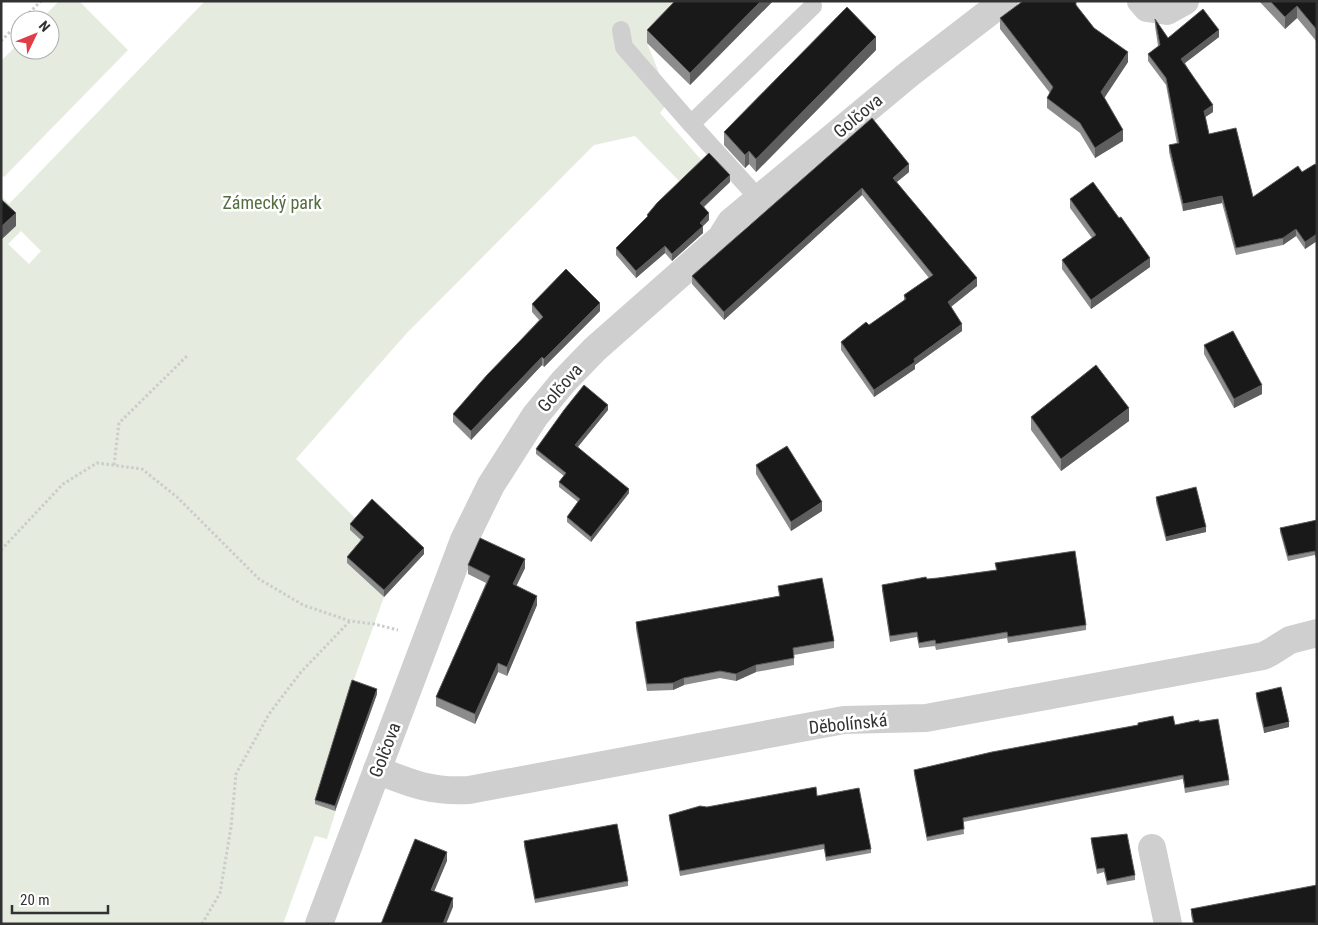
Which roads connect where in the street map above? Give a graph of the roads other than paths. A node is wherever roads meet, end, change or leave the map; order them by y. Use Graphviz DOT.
graph roads {
  1 [pos="1004,1"];
  2 [pos="1141,1"];
  3 [pos="1185,1"];
  4 [pos="813,6"];
  5 [pos="621,30"];
  6 [pos="692,124"];
  7 [pos="758,199"];
  8 [pos="1317,633"];
  9 [pos="377,770"];
  10 [pos="1152,848"];
  11 [pos="319,924"];
  12 [pos="1168,924"];
  1 -- 7 [label="street, Golčova"];
  2 -- 3 [label="street"];
  4 -- 6 [label="lane"];
  5 -- 6 [label="lane"];
  6 -- 7 [label="lane"];
  7 -- 9 [label="street, Golčova"];
  8 -- 9 [label="street, Děbolínská"];
  9 -- 11 [label="street, Golčova"];
  10 -- 12 [label="street"];
}
